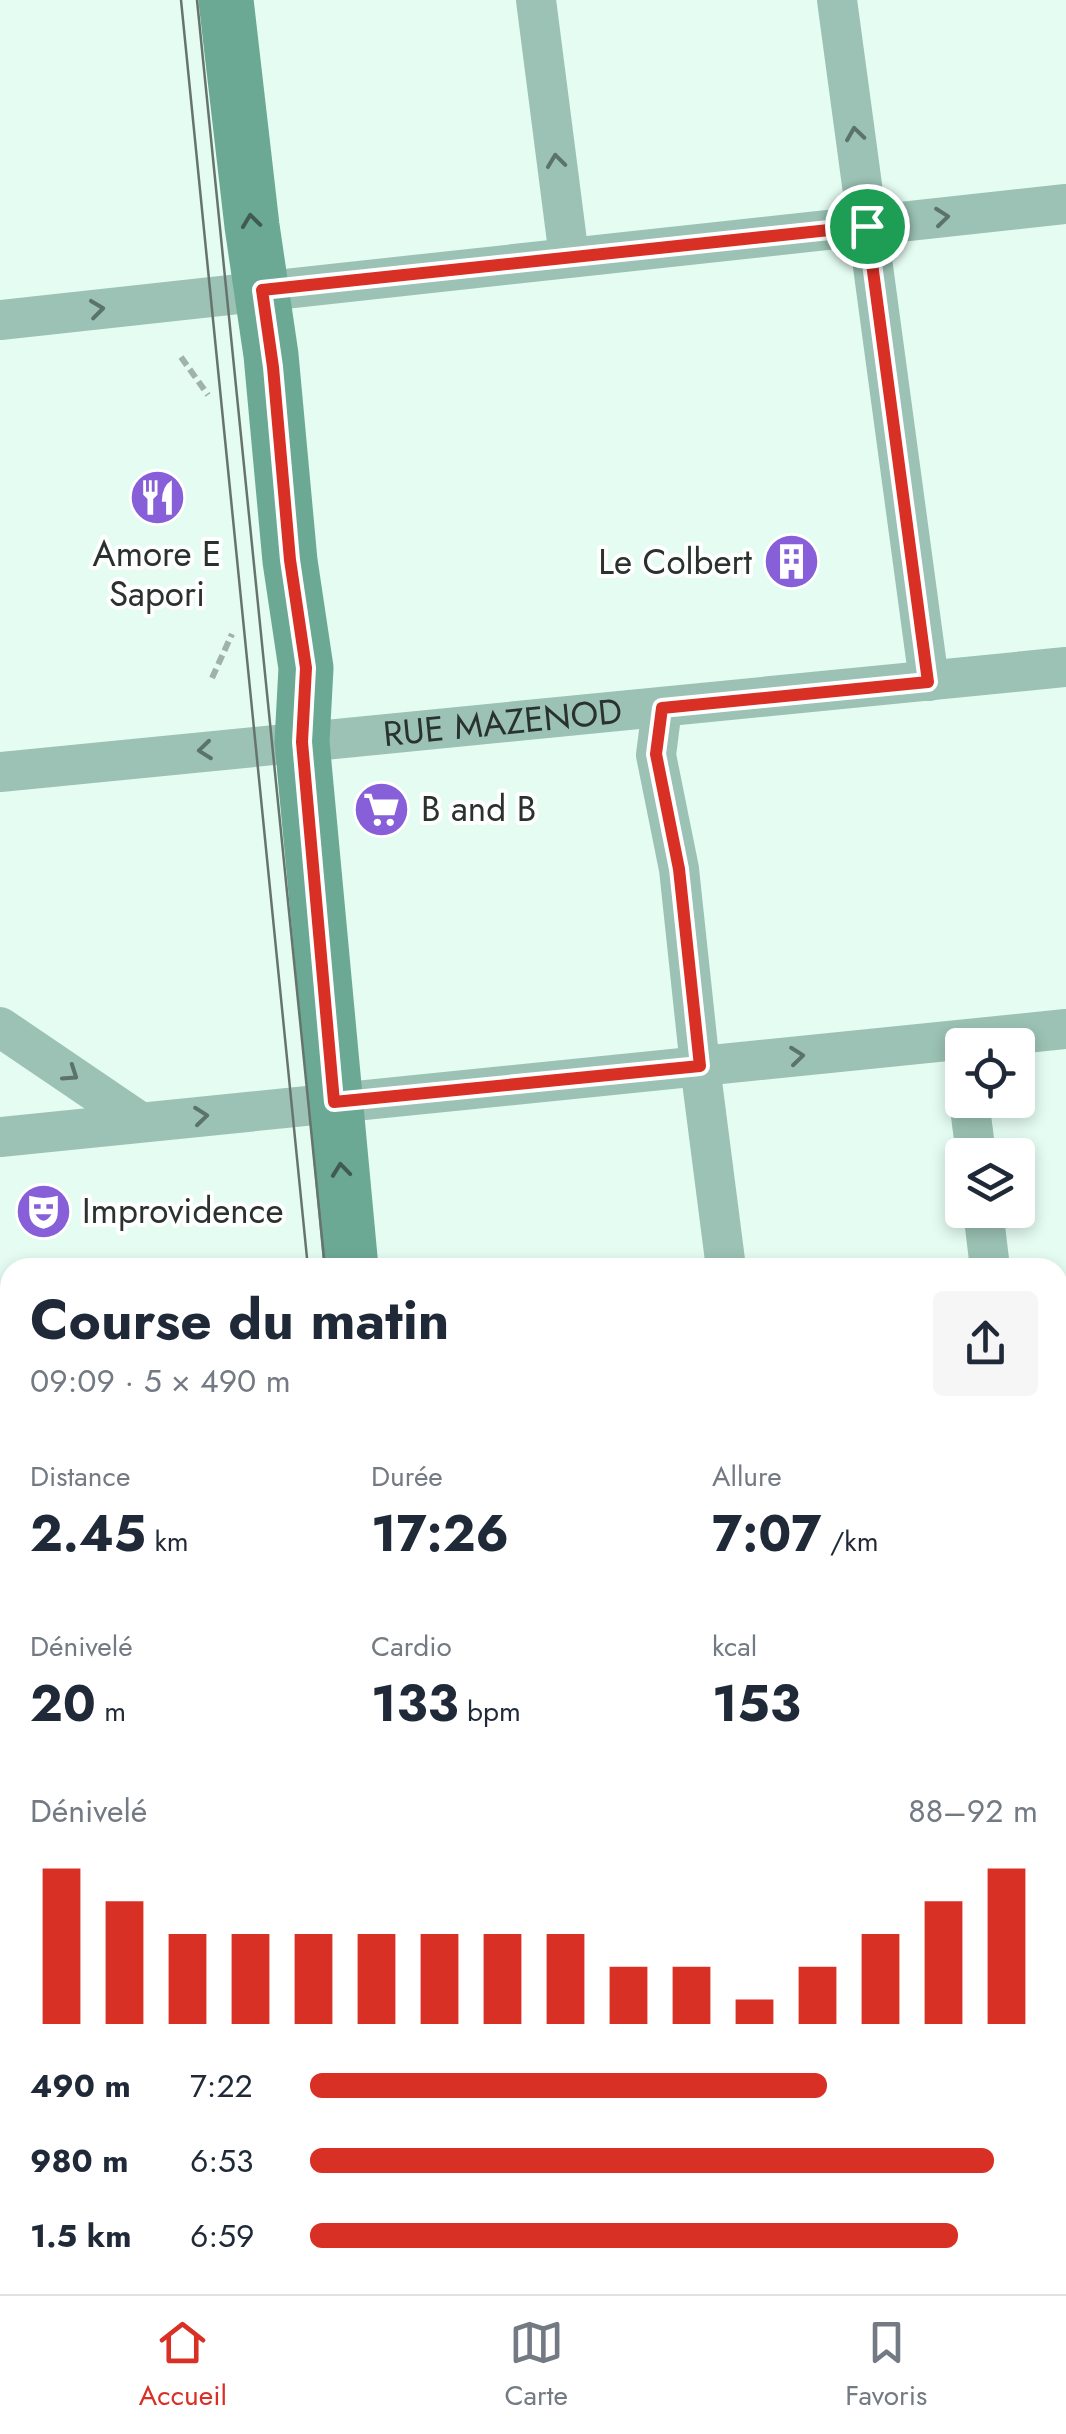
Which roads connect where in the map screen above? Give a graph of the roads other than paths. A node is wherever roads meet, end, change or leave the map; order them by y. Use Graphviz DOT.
graph roads {
  1 [pos="226,0"];
  2 [pos="536,0"];
  3 [pos="837,0"];
  4 [pos="1066,204"];
  5 [pos="867,226"];
  6 [pos="568,258"];
  7 [pos="262,290"];
  8 [pos="0,320"];
  9 [pos="1066,667"];
  10 [pos="928,682"];
  11 [pos="662,708"];
  12 [pos="302,742"];
  13 [pos="0,772"];
  14 [pos="0,1027"];
  15 [pos="1066,1029"];
  16 [pos="1035,1033"];
  17 [pos="945,1045"];
  18 [pos="700,1066"];
  19 [pos="334,1102"];
  20 [pos="140,1122"];
  21 [pos="0,1137"];
  22 [pos="985,1228"];
  23 [pos="350,1258"];
  24 [pos="725,1258"];
  25 [pos="989,1258"];
  7 -- 1 [label="street, one-way"];
  6 -- 2 [label="street, one-way"];
  5 -- 3 [label="street, one-way"];
  5 -- 4 [label="street, one-way"];
  5 -- 6 [label="street"];
  5 -- 10 [label="street"];
  6 -- 7 [label="street"];
  8 -- 7 [label="street, one-way"];
  7 -- 12 [label="street"];
  9 -- 10 [label="street, RUE MAZENOD"];
  10 -- 11 [label="street, RUE MAZENOD"];
  11 -- 12 [label="street, RUE MAZENOD"];
  11 -- 18 [label="street"];
  12 -- 13 [label="street, RUE MAZENOD, one-way"];
  12 -- 19 [label="street"];
  14 -- 20 [label="street, one-way"];
  15 -- 16 [label="street"];
  18 -- 17 [label="street, one-way"];
  18 -- 19 [label="street"];
  18 -- 24 [label="street"];
  20 -- 19 [label="street, one-way"];
  23 -- 19 [label="street, one-way"];
  20 -- 21 [label="street"];
  22 -- 25 [label="street"];
}
